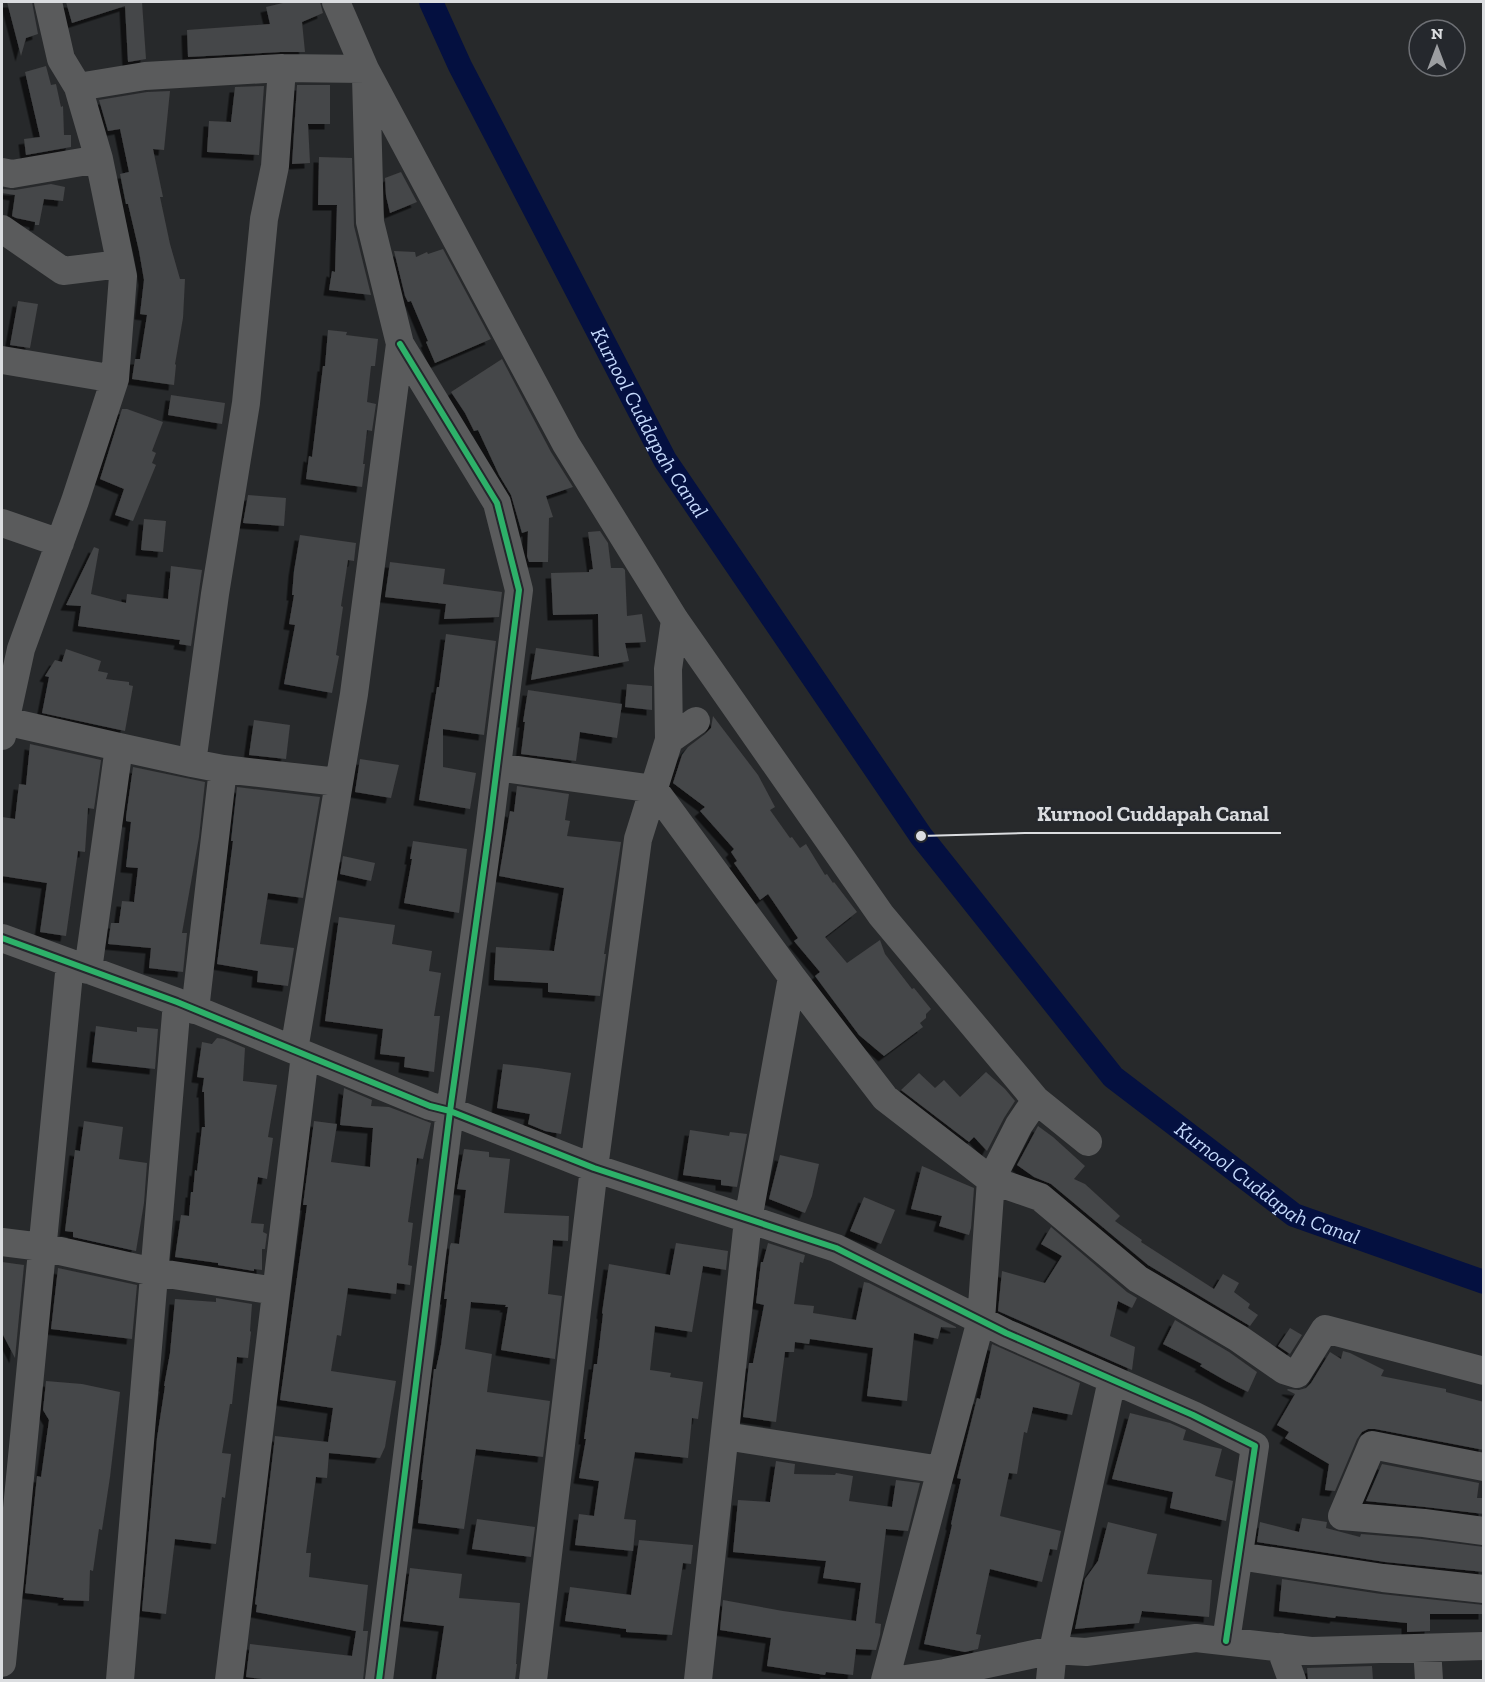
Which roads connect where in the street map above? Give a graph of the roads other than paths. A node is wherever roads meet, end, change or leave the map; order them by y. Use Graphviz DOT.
graph roads {
  1 [pos="48,2"];
  2 [pos="336,2"];
  3 [pos="282,68"];
  4 [pos="365,69"];
  5 [pos="78,87"];
  6 [pos="99,159"];
  7 [pos="2,172"];
  8 [pos="2,229"];
  9 [pos="120,264"];
  10 [pos="400,344"];
  11 [pos="2,360"];
  12 [pos="115,379"];
  13 [pos="2,523"];
  14 [pos="60,543"];
  15 [pos="675,620"];
  16 [pos="8,679"];
  17 [pos="696,721"];
  18 [pos="3,728"];
  19 [pos="669,740"];
  20 [pos="118,747"];
  21 [pos="192,763"];
  22 [pos="497,767"];
  23 [pos="223,769"];
  24 [pos="338,782"];
  25 [pos="654,789"];
  26 [pos="2,938"];
  27 [pos="79,966"];
  28 [pos="792,977"];
  29 [pos="186,1006"];
  30 [pos="299,1052"];
  31 [pos="1036,1100"];
  32 [pos="450,1111"];
  33 [pos="1088,1142"];
  34 [pos="594,1168"];
  35 [pos="991,1180"];
  36 [pos="748,1220"];
  37 [pos="2,1242"];
  38 [pos="42,1247"];
  39 [pos="154,1272"];
  40 [pos="276,1291"];
  41 [pos="981,1320"];
  42 [pos="1484,1371"];
  43 [pos="1112,1380"];
  44 [pos="725,1436"];
  45 [pos="1484,1467"];
  46 [pos="941,1470"];
  47 [pos="1484,1531"];
  48 [pos="1239,1556"];
  49 [pos="1484,1589"];
  50 [pos="1226,1641"];
  51 [pos="1484,1646"];
  52 [pos="1280,1647"];
  53 [pos="1427,1648"];
  54 [pos="1053,1650"];
  55 [pos="2,1663"];
  56 [pos="944,1677"];
  57 [pos="120,1680"];
  58 [pos="229,1680"];
  59 [pos="379,1680"];
  60 [pos="533,1680"];
  61 [pos="698,1680"];
  62 [pos="885,1680"];
  63 [pos="899,1680"];
  64 [pos="1050,1680"];
  65 [pos="1292,1680"];
  66 [pos="1429,1680"];
  1 -- 5 [label="street"];
  2 -- 4 [label="street"];
  3 -- 4 [label="street"];
  3 -- 5 [label="street"];
  3 -- 21 [label="street"];
  4 -- 10 [label="street"];
  4 -- 15 [label="street"];
  5 -- 6 [label="street"];
  6 -- 7 [label="street"];
  6 -- 9 [label="street"];
  8 -- 9 [label="street"];
  9 -- 12 [label="street"];
  10 -- 22 [label="street"];
  10 -- 24 [label="street"];
  11 -- 12 [label="street"];
  12 -- 14 [label="street"];
  13 -- 14 [label="street"];
  14 -- 16 [label="street"];
  15 -- 19 [label="street"];
  15 -- 31 [label="street"];
  16 -- 18 [label="street"];
  17 -- 19 [label="street"];
  18 -- 20 [label="street"];
  19 -- 25 [label="street"];
  20 -- 21 [label="street"];
  20 -- 27 [label="street"];
  21 -- 23 [label="street"];
  22 -- 25 [label="street"];
  22 -- 32 [label="street"];
  23 -- 24 [label="street"];
  23 -- 29 [label="street"];
  24 -- 30 [label="street"];
  25 -- 28 [label="street"];
  25 -- 34 [label="street"];
  26 -- 27 [label="street"];
  27 -- 29 [label="street"];
  27 -- 38 [label="street"];
  28 -- 35 [label="street"];
  28 -- 36 [label="street"];
  29 -- 30 [label="street"];
  29 -- 39 [label="street"];
  30 -- 32 [label="street"];
  30 -- 40 [label="street"];
  31 -- 33 [label="street"];
  31 -- 35 [label="street"];
  32 -- 34 [label="street"];
  32 -- 59 [label="street"];
  34 -- 36 [label="street"];
  34 -- 60 [label="street"];
  35 -- 41 [label="street"];
  35 -- 42 [label="street"];
  36 -- 41 [label="street"];
  36 -- 44 [label="street"];
  37 -- 38 [label="street"];
  38 -- 39 [label="street"];
  38 -- 55 [label="street"];
  39 -- 40 [label="street"];
  39 -- 57 [label="street"];
  40 -- 58 [label="street"];
  41 -- 43 [label="street"];
  41 -- 46 [label="street"];
  43 -- 48 [label="street"];
  43 -- 54 [label="street"];
  44 -- 46 [label="street"];
  44 -- 61 [label="street"];
  45 -- 47 [label="street"];
  46 -- 62 [label="street"];
  48 -- 49 [label="street"];
  48 -- 50 [label="street"];
  50 -- 52 [label="street"];
  50 -- 54 [label="street"];
  51 -- 53 [label="street"];
  52 -- 53 [label="street"];
  52 -- 65 [label="street"];
  53 -- 66 [label="street"];
  54 -- 56 [label="street"];
  54 -- 64 [label="street"];
  56 -- 63 [label="street"];
}
